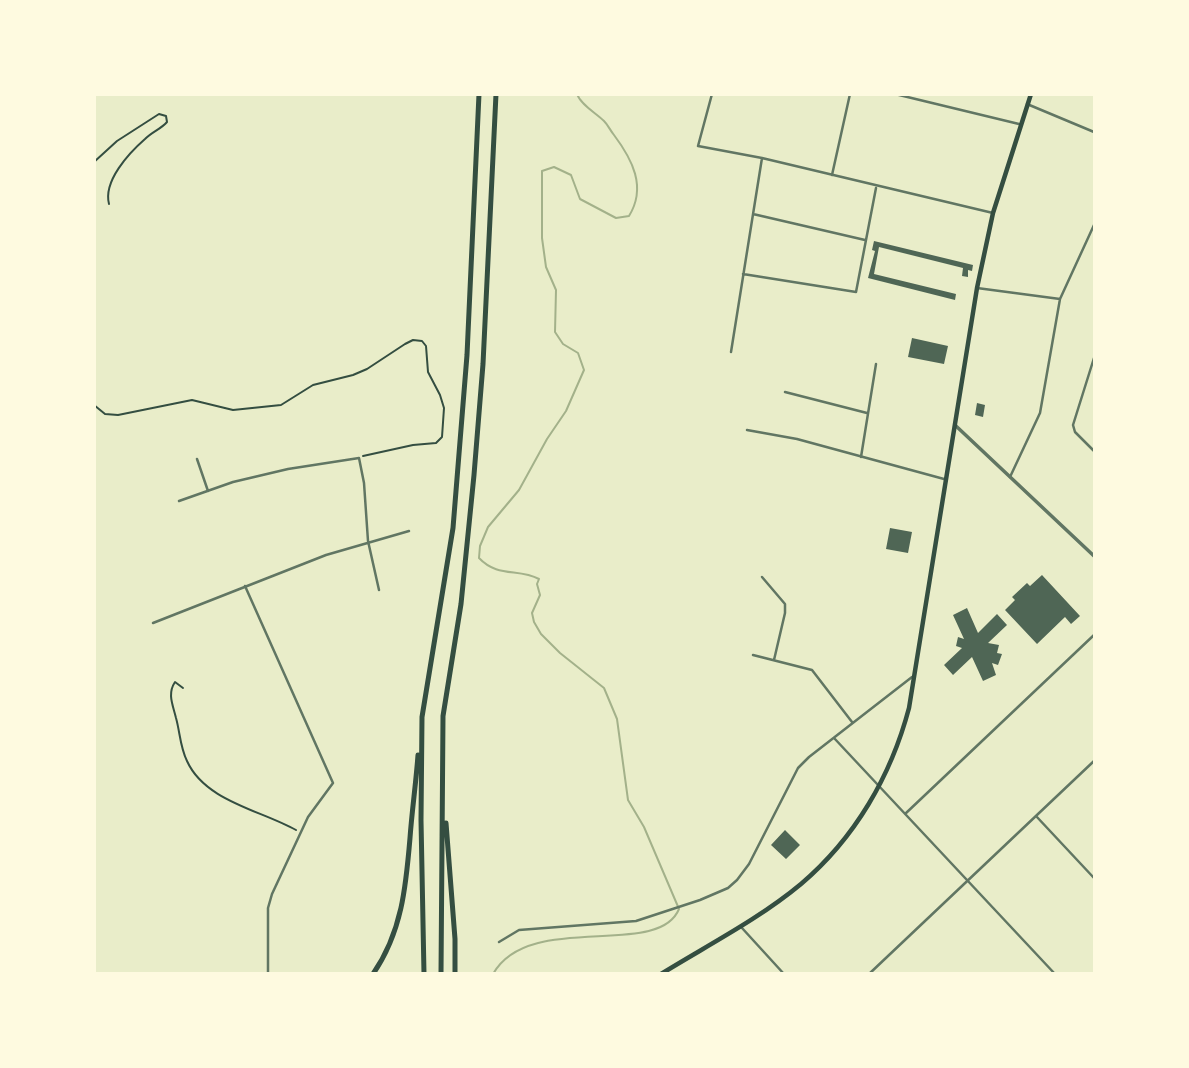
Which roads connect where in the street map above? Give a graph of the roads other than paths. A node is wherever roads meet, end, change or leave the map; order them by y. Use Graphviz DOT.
graph roads {
  1 [pos="479,94"];
  2 [pos="496,94"];
  3 [pos="712,94"];
  4 [pos="850,94"];
  5 [pos="895,94"];
  6 [pos="1031,94"];
  7 [pos="1027,104"];
  8 [pos="1020,124"];
  9 [pos="1094,132"];
  10 [pos="762,158"];
  11 [pos="832,175"];
  12 [pos="876,186"];
  13 [pos="993,213"];
  14 [pos="753,214"];
  15 [pos="1094,225"];
  16 [pos="866,240"];
  17 [pos="743,274"];
  18 [pos="977,288"];
  19 [pos="1060,299"];
  20 [pos="731,352"];
  21 [pos="1094,358"];
  22 [pos="876,364"];
  23 [pos="785,392"];
  24 [pos="868,414"];
  25 [pos="956,426"];
  26 [pos="747,430"];
  27 [pos="1094,451"];
  28 [pos="860,457"];
  29 [pos="197,459"];
  30 [pos="1010,477"];
  31 [pos="947,480"];
  32 [pos="208,491"];
  33 [pos="179,501"];
  34 [pos="409,531"];
  35 [pos="368,541"];
  36 [pos="1094,556"];
  37 [pos="761,577"];
  38 [pos="245,586"];
  39 [pos="379,590"];
  40 [pos="153,623"];
  41 [pos="1094,635"];
  42 [pos="754,655"];
  43 [pos="774,660"];
  44 [pos="915,675"];
  45 [pos="422,718"];
  46 [pos="853,723"];
  47 [pos="835,738"];
  48 [pos="1094,761"];
  49 [pos="880,787"];
  50 [pos="443,795"];
  51 [pos="905,814"];
  52 [pos="1036,816"];
  53 [pos="1094,878"];
  54 [pos="968,881"];
  55 [pos="739,925"];
  56 [pos="499,942"];
  57 [pos="782,973"];
  58 [pos="268,974"];
  59 [pos="373,974"];
  60 [pos="424,974"];
  61 [pos="441,974"];
  62 [pos="455,974"];
  63 [pos="661,974"];
  64 [pos="869,974"];
  65 [pos="1055,974"];
  1 -- 45 [label="highway"];
  2 -- 50 [label="highway"];
  3 -- 10 [label="street"];
  4 -- 11 [label="street"];
  5 -- 8 [label="street"];
  6 -- 7 [label="main road"];
  7 -- 8 [label="main road"];
  7 -- 9 [label="street"];
  8 -- 13 [label="main road"];
  10 -- 11 [label="street"];
  10 -- 14 [label="street"];
  11 -- 12 [label="street"];
  12 -- 13 [label="street"];
  12 -- 16 [label="street"];
  13 -- 18 [label="main road"];
  14 -- 16 [label="street"];
  14 -- 17 [label="street"];
  15 -- 19 [label="street"];
  16 -- 17 [label="street"];
  17 -- 20 [label="street"];
  18 -- 19 [label="street"];
  18 -- 25 [label="main road"];
  19 -- 30 [label="street"];
  21 -- 27 [label="street"];
  22 -- 24 [label="street"];
  23 -- 24 [label="street"];
  24 -- 28 [label="street"];
  25 -- 30 [label="street"];
  25 -- 31 [label="main road"];
  26 -- 28 [label="street"];
  28 -- 31 [label="street"];
  29 -- 32 [label="street"];
  30 -- 36 [label="street"];
  31 -- 44 [label="main road"];
  32 -- 33 [label="street"];
  32 -- 35 [label="street"];
  34 -- 35 [label="street"];
  35 -- 38 [label="street"];
  35 -- 39 [label="street"];
  37 -- 43 [label="street"];
  38 -- 40 [label="street"];
  38 -- 58 [label="street"];
  41 -- 51 [label="street"];
  42 -- 43 [label="street"];
  43 -- 46 [label="street"];
  44 -- 46 [label="street"];
  44 -- 49 [label="main road"];
  45 -- 59 [label="highway"];
  45 -- 60 [label="highway"];
  46 -- 47 [label="street"];
  47 -- 49 [label="street"];
  47 -- 56 [label="street"];
  48 -- 52 [label="street"];
  49 -- 51 [label="street"];
  49 -- 55 [label="main road"];
  50 -- 61 [label="highway"];
  50 -- 62 [label="highway"];
  51 -- 54 [label="street"];
  52 -- 53 [label="street"];
  52 -- 54 [label="street"];
  54 -- 64 [label="street"];
  54 -- 65 [label="street"];
  55 -- 57 [label="street"];
  55 -- 63 [label="main road"];
}
